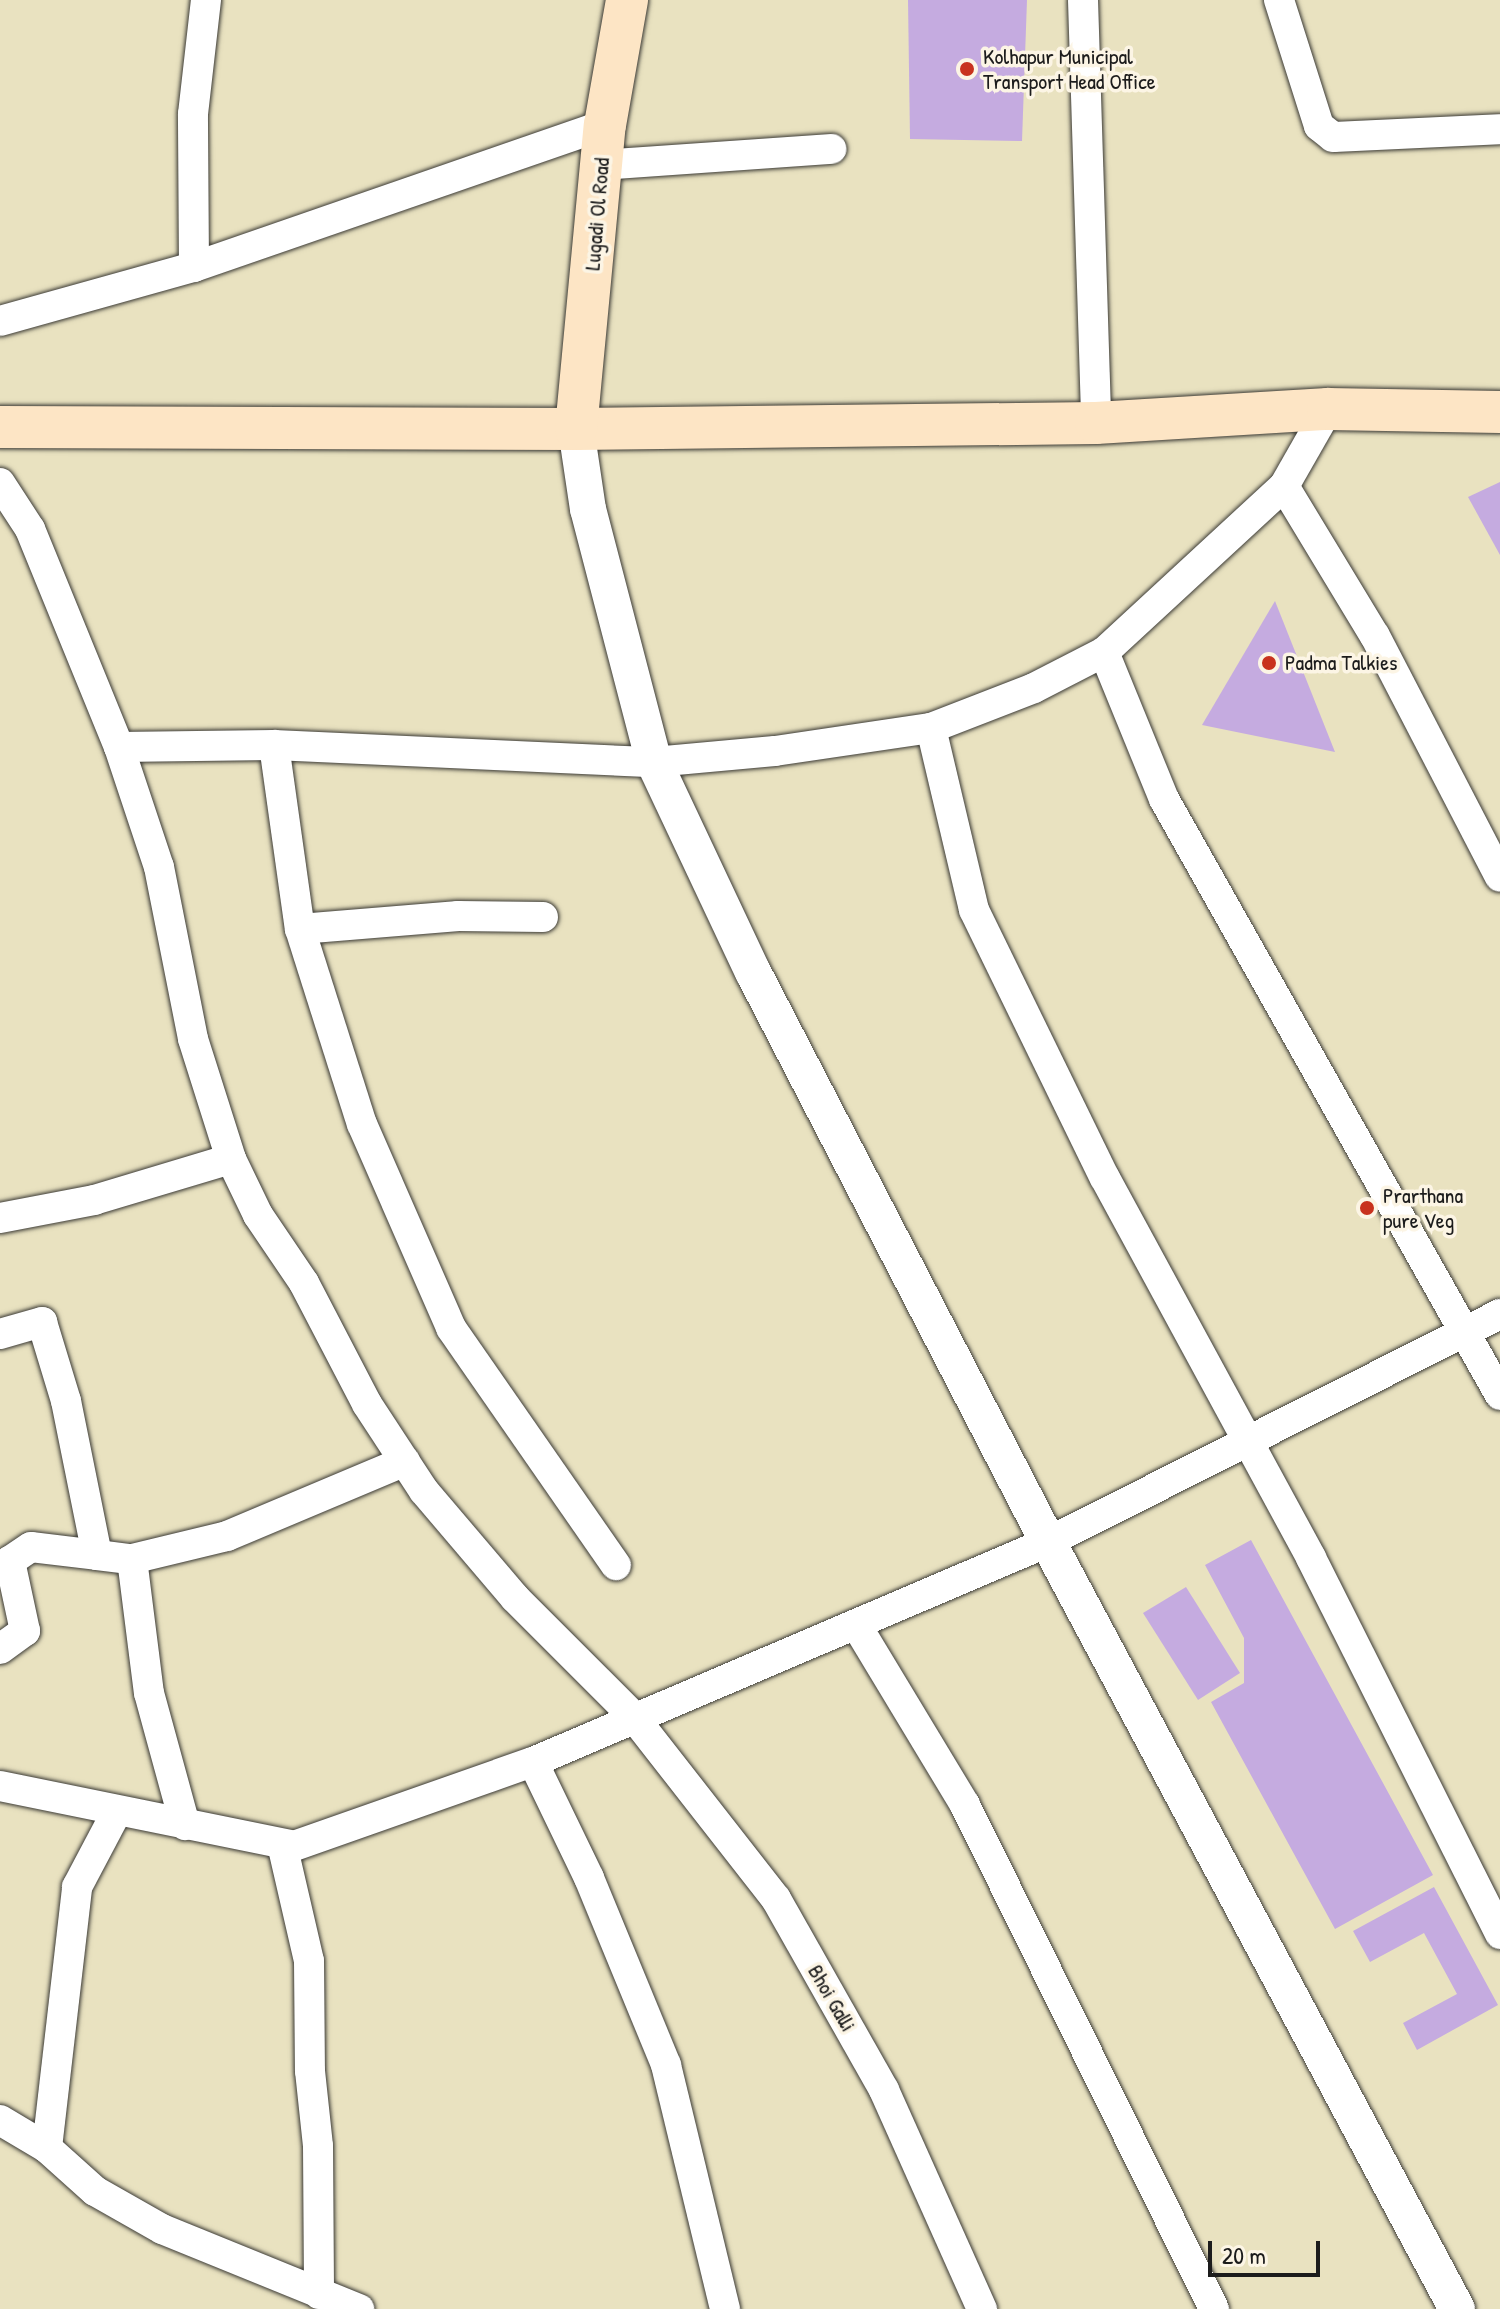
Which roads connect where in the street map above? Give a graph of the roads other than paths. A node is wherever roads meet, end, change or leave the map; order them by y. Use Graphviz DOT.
graph roads {
  1 [pos="206,0"];
  2 [pos="627,0"];
  3 [pos="1083,0"];
  4 [pos="1279,0"];
  5 [pos="1500,129"];
  6 [pos="603,145"];
  7 [pos="831,149"];
  8 [pos="194,267"];
  9 [pos="0,321"];
  10 [pos="1328,409"];
  11 [pos="1500,412"];
  12 [pos="1096,423"];
  13 [pos="0,427"];
  14 [pos="576,429"];
  15 [pos="0,483"];
  16 [pos="1284,486"];
  17 [pos="1104,652"];
  18 [pos="931,728"];
  19 [pos="274,745"];
  20 [pos="119,747"];
  21 [pos="654,762"];
  22 [pos="1500,877"];
  23 [pos="543,917"];
  24 [pos="300,929"];
  25 [pos="231,1159"];
  26 [pos="0,1218"];
  27 [pos="1500,1314"];
  28 [pos="1465,1331"];
  29 [pos="0,1334"];
  30 [pos="1500,1395"];
  31 [pos="1249,1438"];
  32 [pos="405,1461"];
  33 [pos="1048,1542"];
  34 [pos="97,1555"];
  35 [pos="132,1559"];
  36 [pos="616,1565"];
  37 [pos="857,1626"];
  38 [pos="0,1649"];
  39 [pos="633,1716"];
  40 [pos="533,1762"];
  41 [pos="0,1786"];
  42 [pos="117,1811"];
  43 [pos="185,1825"];
  44 [pos="282,1844"];
  45 [pos="1500,1934"];
  46 [pos="0,2120"];
  47 [pos="47,2148"];
  48 [pos="319,2294"];
  49 [pos="359,2309"];
  50 [pos="725,2309"];
  51 [pos="982,2309"];
  52 [pos="1214,2309"];
  53 [pos="1457,2309"];
  1 -- 8 [label="street"];
  2 -- 6 [label="main road, Lugadi Ol Road"];
  3 -- 12 [label="street"];
  4 -- 5 [label="street"];
  6 -- 7 [label="street"];
  6 -- 8 [label="street"];
  6 -- 14 [label="main road, Lugadi Ol Road"];
  8 -- 9 [label="street"];
  10 -- 11 [label="main road"];
  10 -- 12 [label="main road"];
  10 -- 16 [label="street"];
  12 -- 14 [label="main road"];
  13 -- 14 [label="main road"];
  14 -- 21 [label="street"];
  15 -- 20 [label="street, Bhoi Galli"];
  16 -- 17 [label="street"];
  16 -- 22 [label="street"];
  17 -- 18 [label="street"];
  17 -- 28 [label="street"];
  18 -- 21 [label="street"];
  18 -- 31 [label="street"];
  19 -- 20 [label="street"];
  19 -- 21 [label="street"];
  19 -- 24 [label="street"];
  20 -- 25 [label="street, Bhoi Galli"];
  21 -- 33 [label="street"];
  23 -- 24 [label="street"];
  24 -- 36 [label="street"];
  25 -- 26 [label="street"];
  25 -- 32 [label="street, Bhoi Galli"];
  27 -- 28 [label="street"];
  28 -- 30 [label="street"];
  28 -- 31 [label="street"];
  29 -- 34 [label="street"];
  31 -- 33 [label="street"];
  31 -- 45 [label="street"];
  32 -- 35 [label="street"];
  32 -- 39 [label="street, Bhoi Galli"];
  33 -- 37 [label="street"];
  33 -- 53 [label="street"];
  34 -- 35 [label="street"];
  34 -- 38 [label="street"];
  35 -- 43 [label="street"];
  37 -- 39 [label="street"];
  37 -- 52 [label="street"];
  39 -- 40 [label="street"];
  39 -- 51 [label="street, Bhoi Galli"];
  40 -- 44 [label="street"];
  40 -- 50 [label="street"];
  41 -- 42 [label="street"];
  42 -- 43 [label="street"];
  42 -- 47 [label="street"];
  43 -- 44 [label="street"];
  44 -- 48 [label="street"];
  46 -- 47 [label="street"];
  47 -- 48 [label="street"];
  48 -- 49 [label="street"];
}
